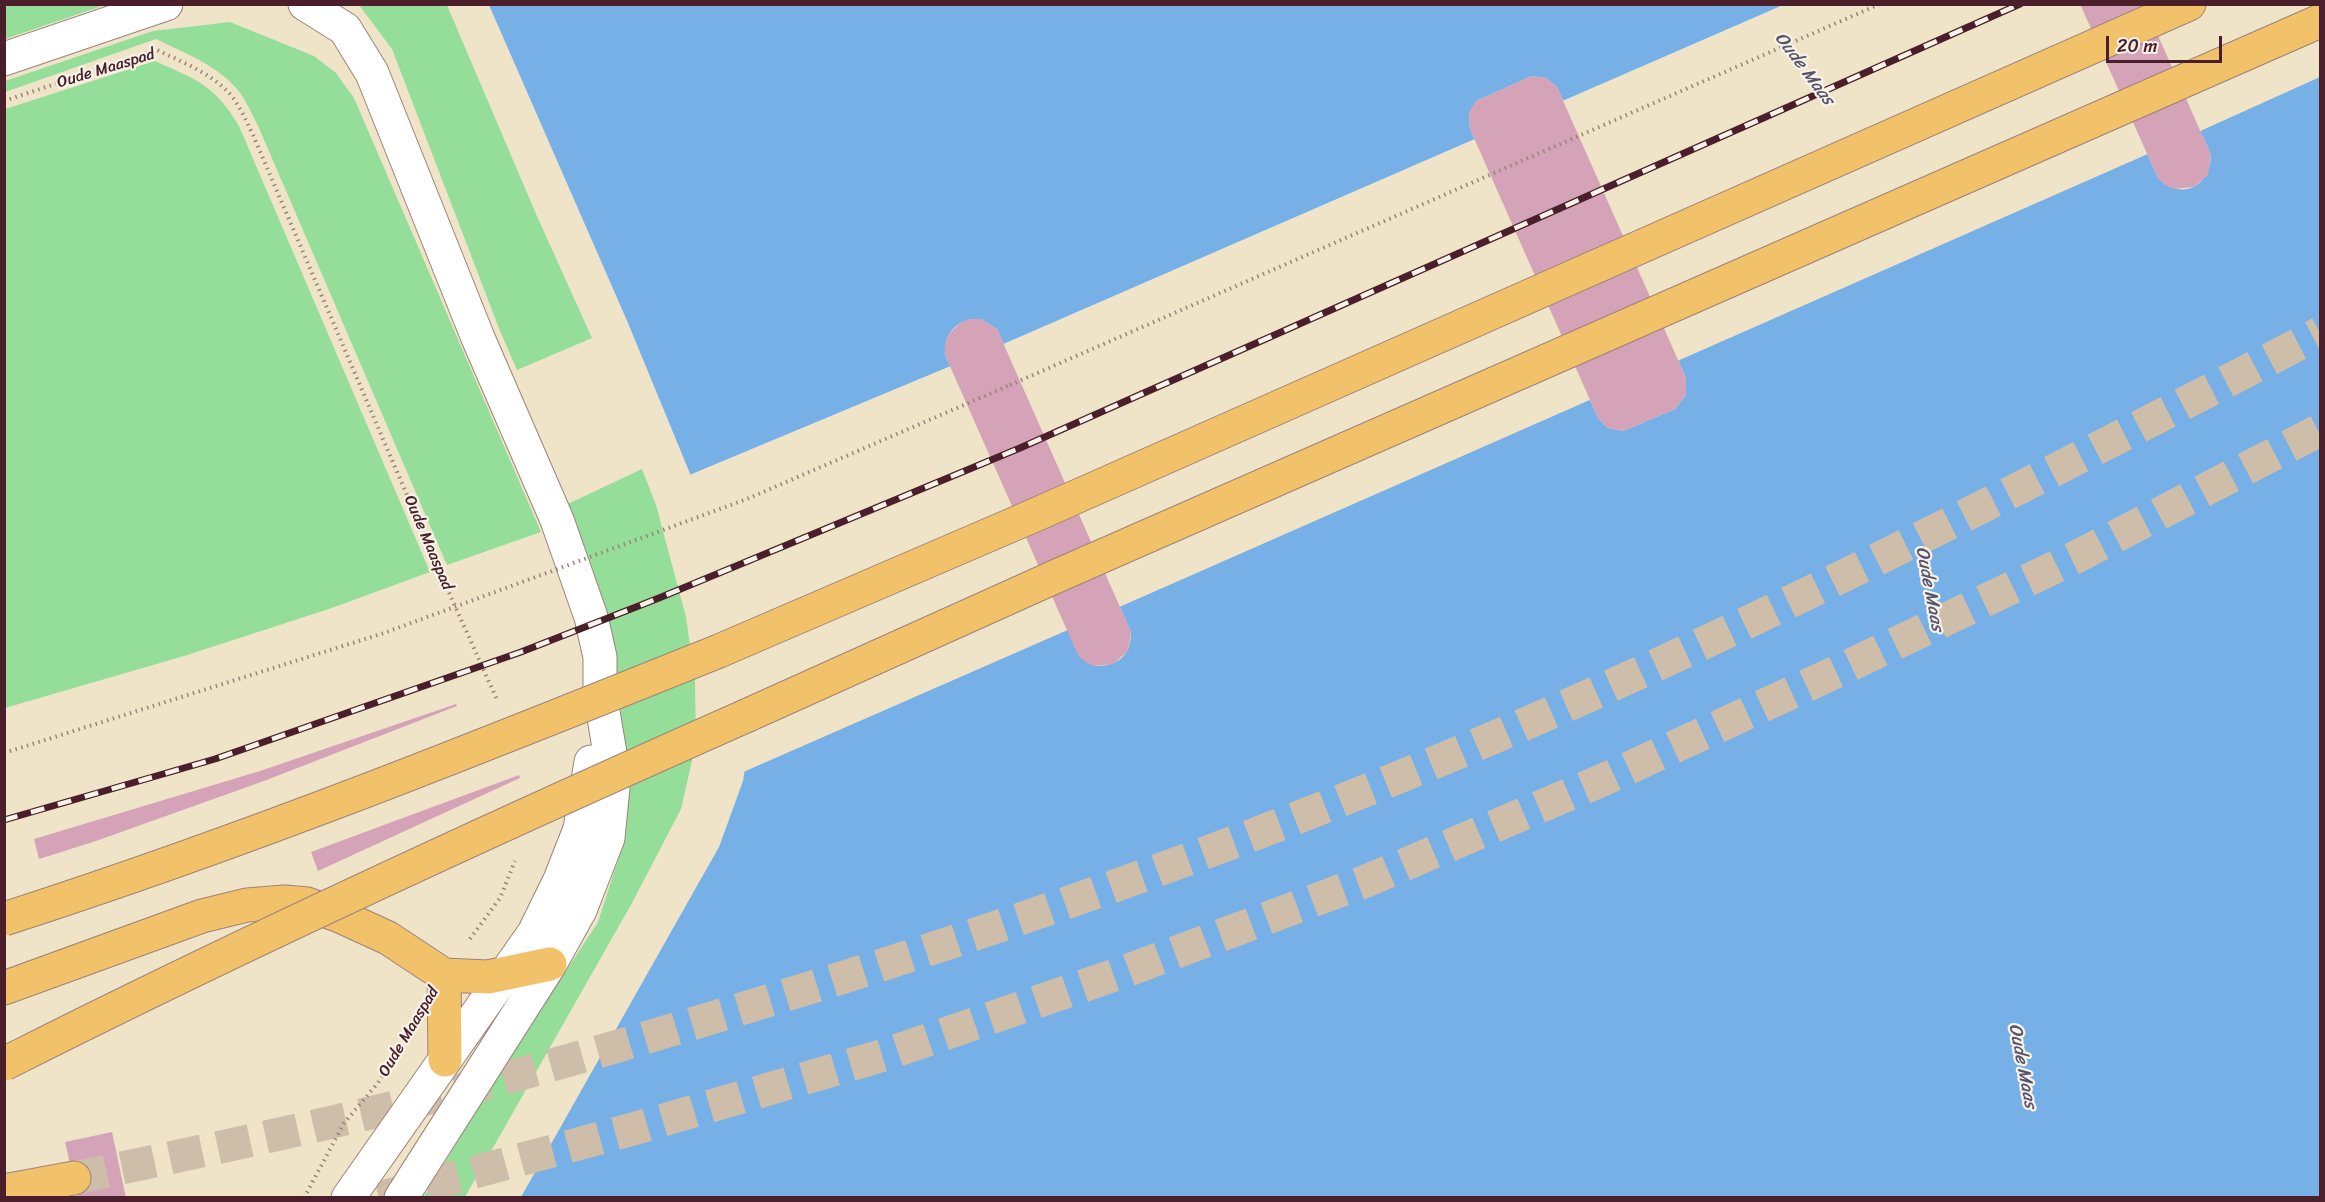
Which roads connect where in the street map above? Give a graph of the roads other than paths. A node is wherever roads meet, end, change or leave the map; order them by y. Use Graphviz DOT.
graph roads {
  1 [pos="166,4"];
  2 [pos="305,4"];
  3 [pos="2189,4"];
  4 [pos="2320,21"];
  5 [pos="4,59"];
  6 [pos="600,694"];
  7 [pos="4,919"];
  8 [pos="550,964"];
  9 [pos="506,973"];
  10 [pos="444,975"];
  11 [pos="4,988"];
  12 [pos="445,1060"];
  13 [pos="4,1064"];
  14 [pos="378,1154"];
  15 [pos="74,1178"];
  16 [pos="407,1186"];
  17 [pos="4,1191"];
  18 [pos="348,1197"];
  1 -- 5 [label="street"];
  2 -- 6 [label="street"];
  3 -- 7 [label="highway, bridge"];
  4 -- 13 [label="highway, bridge"];
  6 -- 8 [label="street"];
  6 -- 9 [label="street"];
  8 -- 9 [label="highway"];
  8 -- 16 [label="street"];
  9 -- 10 [label="highway"];
  9 -- 12 [label="street"];
  10 -- 11 [label="highway"];
  10 -- 12 [label="highway"];
  12 -- 14 [label="street"];
  14 -- 16 [label="street"];
  14 -- 18 [label="street"];
  15 -- 17 [label="highway"];
}
